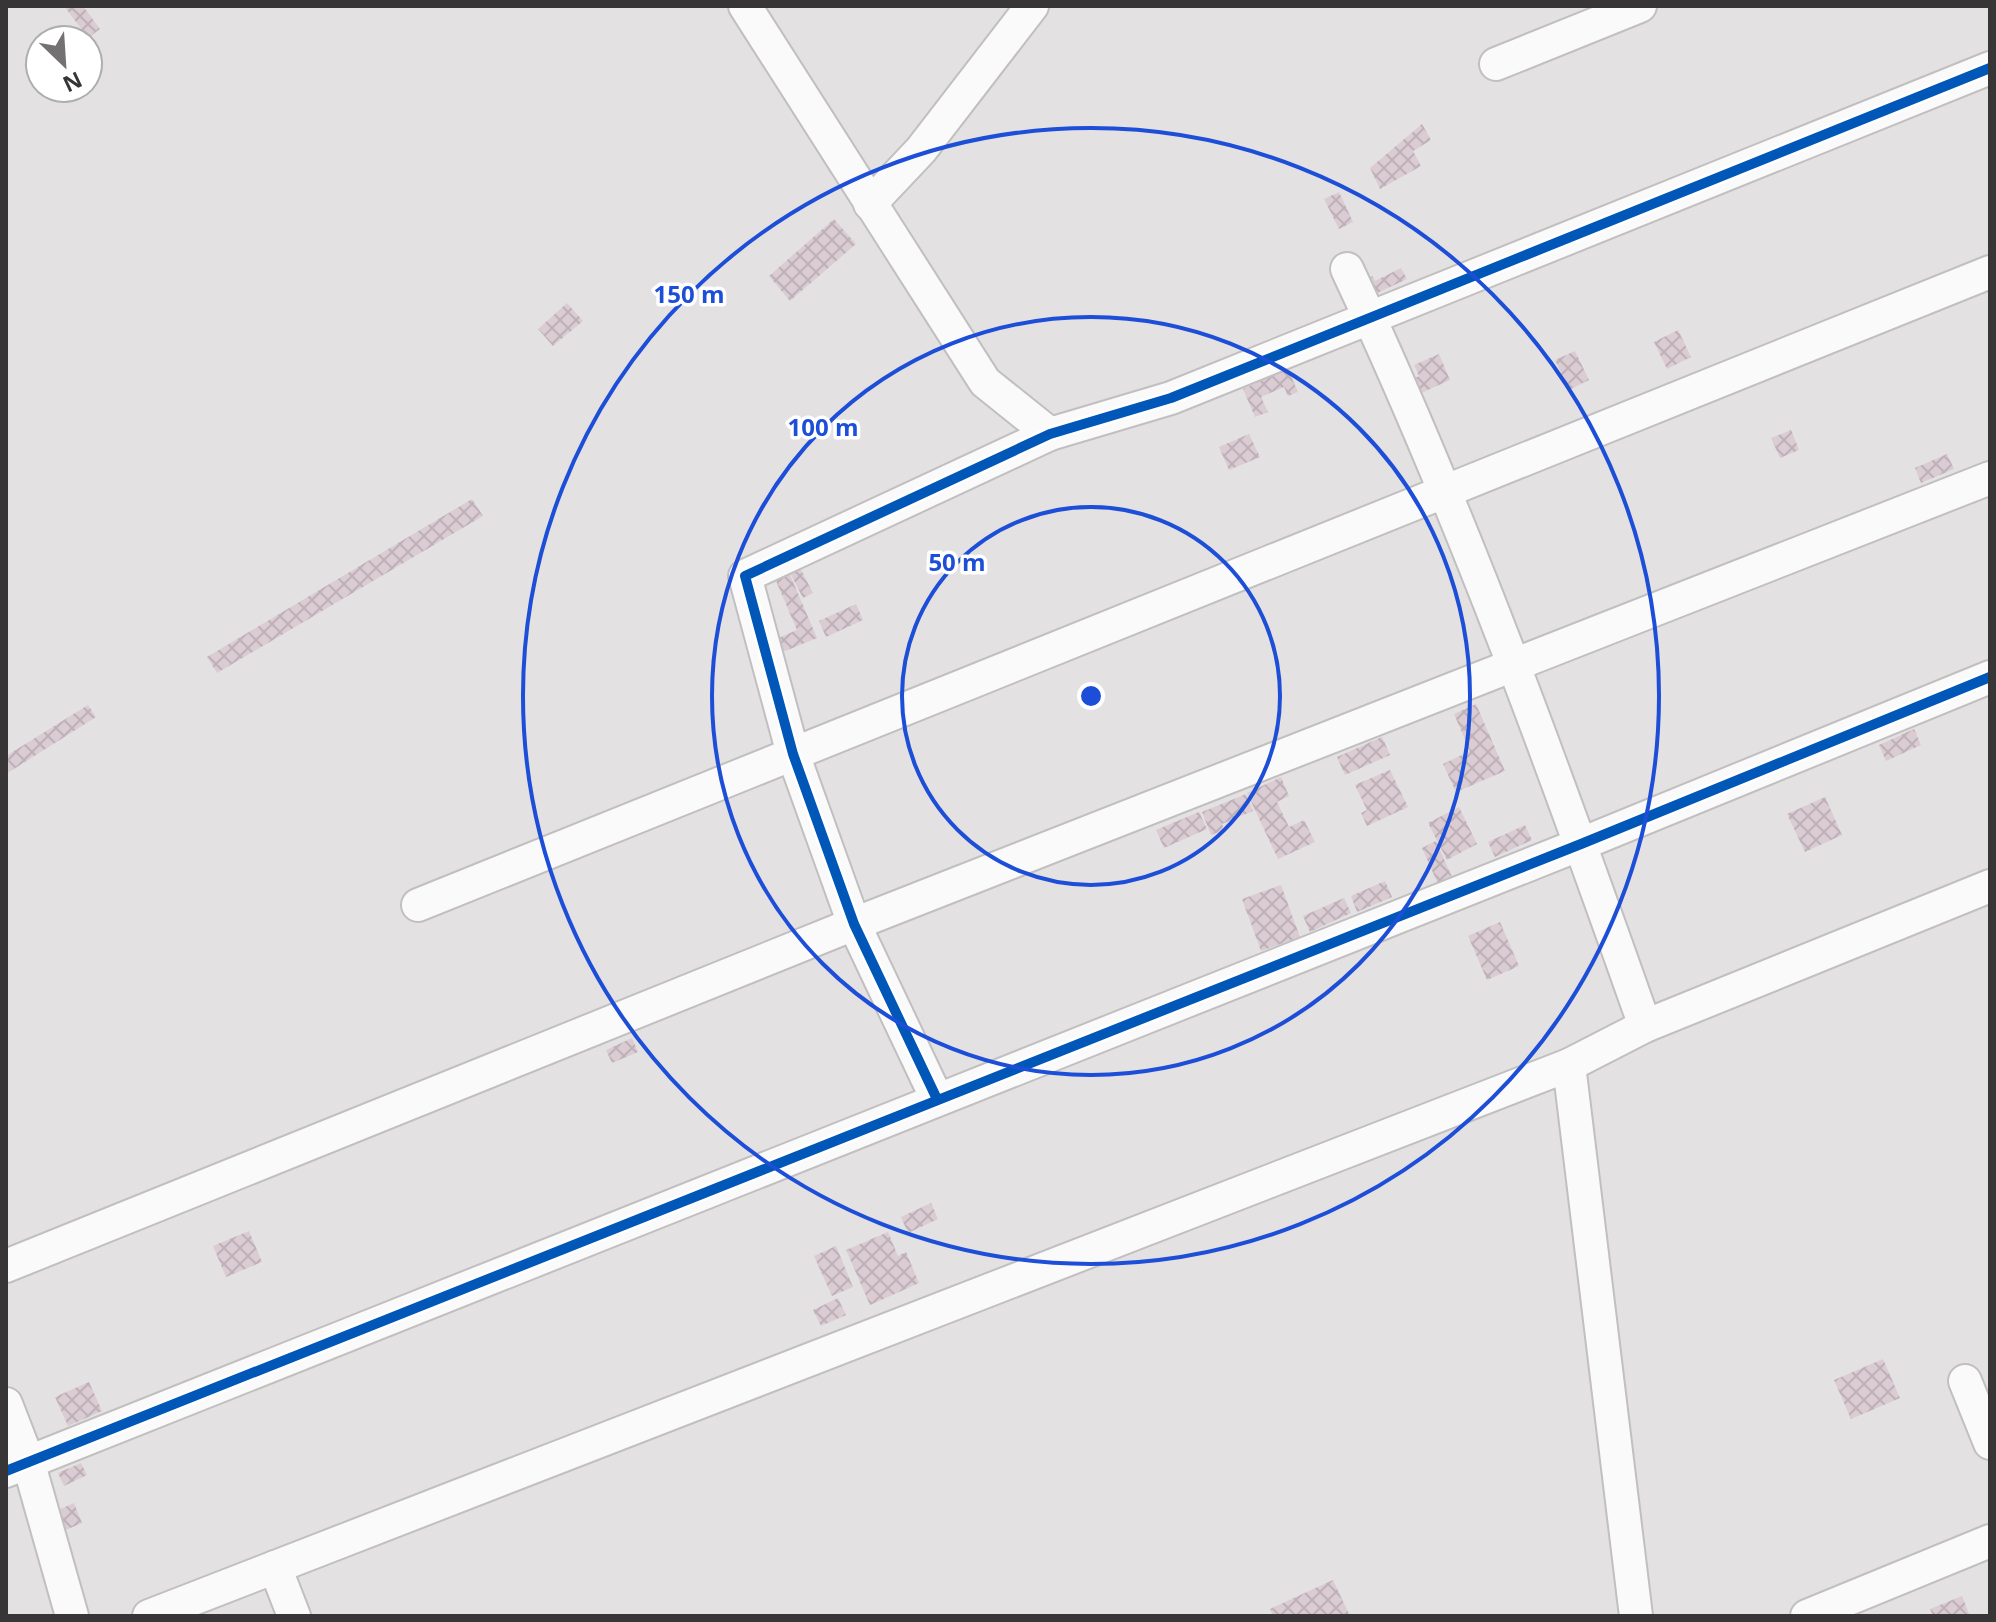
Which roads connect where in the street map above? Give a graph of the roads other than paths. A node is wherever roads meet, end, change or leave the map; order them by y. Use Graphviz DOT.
graph roads {
  1 [pos="745,6"];
  2 [pos="1032,6"];
  3 [pos="1640,6"];
  4 [pos="1496,64"];
  5 [pos="1990,68"];
  6 [pos="870,204"];
  7 [pos="1347,269"];
  8 [pos="1990,272"];
  9 [pos="1371,319"];
  10 [pos="1050,434"];
  11 [pos="1990,478"];
  12 [pos="1443,492"];
  13 [pos="1512,665"];
  14 [pos="1990,677"];
  15 [pos="793,754"];
  16 [pos="1581,844"];
  17 [pos="1990,886"];
  18 [pos="418,905"];
  19 [pos="854,924"];
  20 [pos="1645,1026"];
  21 [pos="1569,1065"];
  22 [pos="936,1097"];
  23 [pos="6,1266"];
  24 [pos="1965,1381"];
  25 [pos="6,1404"];
  26 [pos="1990,1443"];
  27 [pos="17,1466"];
  28 [pos="1990,1541"];
  29 [pos="275,1567"];
  30 [pos="72,1616"];
  31 [pos="149,1616"];
  32 [pos="294,1616"];
  33 [pos="1636,1616"];
  34 [pos="1807,1616"];
  1 -- 6 [label="street"];
  2 -- 6 [label="street"];
  3 -- 4 [label="street"];
  5 -- 9 [label="street"];
  6 -- 10 [label="street"];
  7 -- 9 [label="street"];
  8 -- 12 [label="street"];
  9 -- 10 [label="street"];
  9 -- 12 [label="street"];
  10 -- 15 [label="street"];
  11 -- 13 [label="street"];
  12 -- 13 [label="street"];
  12 -- 15 [label="street"];
  13 -- 16 [label="street"];
  13 -- 19 [label="street"];
  14 -- 16 [label="street"];
  15 -- 18 [label="street"];
  15 -- 19 [label="street"];
  16 -- 20 [label="street"];
  16 -- 22 [label="street"];
  17 -- 20 [label="street"];
  19 -- 22 [label="street"];
  19 -- 23 [label="street"];
  20 -- 21 [label="street"];
  21 -- 29 [label="street"];
  21 -- 33 [label="street"];
  22 -- 27 [label="street"];
  24 -- 26 [label="street"];
  25 -- 27 [label="street"];
  27 -- 30 [label="street"];
  28 -- 34 [label="street"];
  29 -- 31 [label="street"];
  29 -- 32 [label="street"];
}
